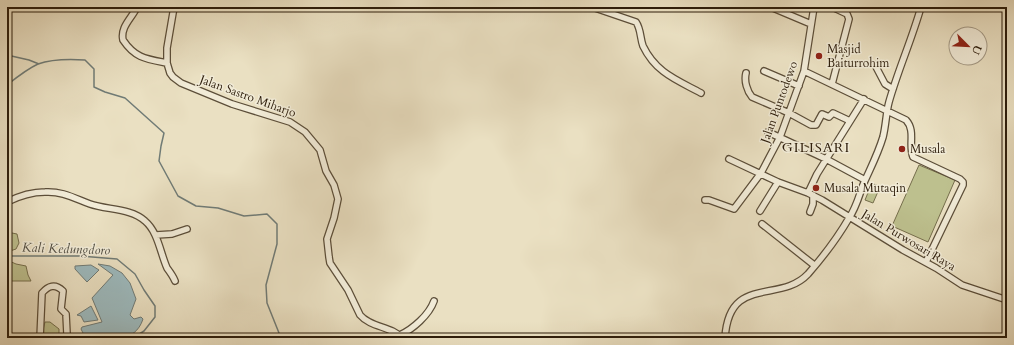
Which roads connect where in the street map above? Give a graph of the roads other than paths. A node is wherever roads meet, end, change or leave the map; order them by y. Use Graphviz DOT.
graph roads {
  1 [pos="174,7"];
  2 [pos="592,7"];
  3 [pos="814,7"];
  4 [pos="832,7"];
  5 [pos="921,7"];
  6 [pos="135,8"];
  7 [pos="773,8"];
  8 [pos="811,24"];
  9 [pos="167,63"];
  10 [pos="875,65"];
  11 [pos="764,71"];
  12 [pos="804,71"];
  13 [pos="746,73"];
  14 [pos="832,84"];
  15 [pos="799,86"];
  16 [pos="893,89"];
  17 [pos="701,93"];
  18 [pos="864,99"];
  19 [pos="887,110"];
  20 [pos="789,113"];
  21 [pos="850,121"];
  22 [pos="768,132"];
  23 [pos="780,137"];
  24 [pos="730,159"];
  25 [pos="826,159"];
  26 [pos="761,173"];
  27 [pos="865,180"];
  28 [pos="778,182"];
  29 [pos="810,194"];
  30 [pos="704,200"];
  31 [pos="7,202"];
  32 [pos="760,211"];
  33 [pos="810,212"];
  34 [pos="850,218"];
  35 [pos="762,224"];
  36 [pos="187,229"];
  37 [pos="156,235"];
  38 [pos="926,262"];
  39 [pos="814,266"];
  40 [pos="175,281"];
  41 [pos="1007,300"];
  42 [pos="434,301"];
  43 [pos="401,336"];
  44 [pos="40,338"];
  45 [pos="66,338"];
  46 [pos="724,338"];
  1 -- 9 [label="street"];
  2 -- 17 [label="street"];
  3 -- 8 [label="street, Jalan Puntodewo"];
  4 -- 14 [label="street"];
  5 -- 16 [label="street, Jalan Purwosari Raya"];
  6 -- 9 [label="street"];
  7 -- 8 [label="street"];
  8 -- 12 [label="street, Jalan Puntodewo"];
  9 -- 43 [label="street, Jalan Sastro Miharjo"];
  10 -- 16 [label="street"];
  11 -- 15 [label="street"];
  12 -- 14 [label="street"];
  12 -- 15 [label="street, Jalan Puntodewo"];
  13 -- 20 [label="street"];
  14 -- 18 [label="street"];
  15 -- 20 [label="street, Jalan Puntodewo"];
  16 -- 19 [label="street, Jalan Purwosari Raya"];
  18 -- 19 [label="street"];
  18 -- 21 [label="street"];
  19 -- 27 [label="street, Jalan Purwosari Raya"];
  19 -- 38 [label="street"];
  20 -- 21 [label="street"];
  20 -- 23 [label="street, Jalan Puntodewo"];
  21 -- 25 [label="street"];
  22 -- 23 [label="street"];
  23 -- 25 [label="street"];
  23 -- 26 [label="street, Jalan Puntodewo"];
  24 -- 26 [label="street"];
  25 -- 27 [label="street"];
  25 -- 29 [label="street"];
  26 -- 28 [label="street"];
  26 -- 30 [label="street, Jalan Puntodewo"];
  27 -- 34 [label="street, Jalan Purwosari Raya"];
  28 -- 29 [label="street"];
  28 -- 32 [label="street"];
  29 -- 33 [label="street"];
  29 -- 34 [label="street"];
  31 -- 37 [label="street"];
  34 -- 38 [label="street, Jalan Purwosari Raya"];
  34 -- 39 [label="street"];
  35 -- 39 [label="street"];
  36 -- 37 [label="street"];
  37 -- 40 [label="street"];
  38 -- 41 [label="street, Jalan Purwosari Raya"];
  39 -- 46 [label="street"];
  42 -- 43 [label="street"];
  44 -- 45 [label="street"];
}
